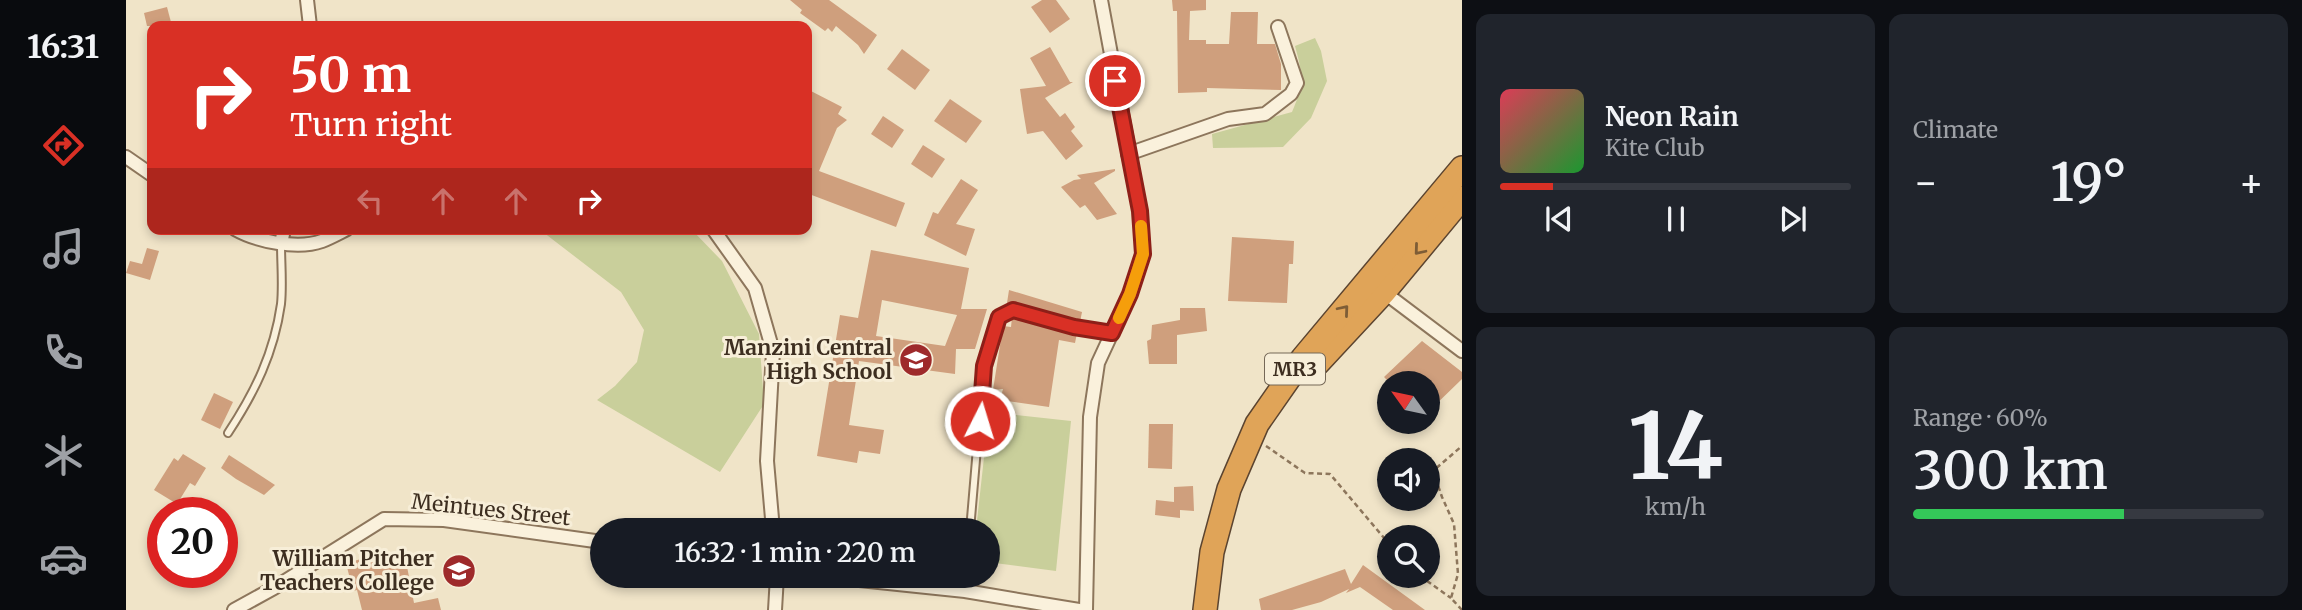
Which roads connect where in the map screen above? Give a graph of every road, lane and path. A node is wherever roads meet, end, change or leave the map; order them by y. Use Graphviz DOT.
graph roads {
  1 [pos="307,0"];
  2 [pos="1101,0"];
  3 [pos="309,21"];
  4 [pos="1278,27"];
  5 [pos="1128,154"];
  6 [pos="126,156"];
  7 [pos="1462,168"];
  8 [pos="147,171"];
  9 [pos="1462,198"];
  10 [pos="247,235"];
  11 [pos="283,235"];
  12 [pos="335,235"];
  13 [pos="717,235"];
  14 [pos="281,244"];
  15 [pos="1377,286"];
  16 [pos="1112,333"];
  17 [pos="1462,351"];
  18 [pos="228,433"];
  19 [pos="1263,444"];
  20 [pos="1462,446"];
  21 [pos="772,518"];
  22 [pos="971,518"];
  23 [pos="1377,530"];
  24 [pos="590,540"];
  25 [pos="776,588"];
  26 [pos="936,588"];
  27 [pos="965,588"];
  28 [pos="1437,588"];
  29 [pos="965,591"];
  30 [pos="1451,598"];
  31 [pos="234,610"];
  32 [pos="775,610"];
  33 [pos="1079,610"];
  34 [pos="1086,610"];
  35 [pos="1205,610"];
  36 [pos="1217,610"];
  37 [pos="1462,610"];
  1 -- 3 [label="street"];
  2 -- 5 [label="street"];
  4 -- 5 [label="street"];
  5 -- 16 [label="street"];
  6 -- 8 [label="street"];
  7 -- 15 [label="highway, MR3"];
  9 -- 15 [label="highway, MR3, one-way"];
  10 -- 14 [label="street"];
  11 -- 14 [label="street"];
  12 -- 14 [label="street"];
  13 -- 21 [label="street"];
  14 -- 18 [label="lane"];
  15 -- 17 [label="street"];
  15 -- 19 [label="highway, MR3"];
  35 -- 15 [label="highway, MR3, one-way"];
  16 -- 22 [label="lane"];
  16 -- 34 [label="street"];
  19 -- 23 [label="path"];
  19 -- 36 [label="highway, MR3"];
  20 -- 30 [label="path"];
  24 -- 31 [label="street, Meintues Street"];
  25 -- 32 [label="street"];
  26 -- 29 [label="street"];
  27 -- 29 [label="lane"];
  28 -- 30 [label="path"];
  29 -- 33 [label="street"];
  30 -- 37 [label="path"];
}
